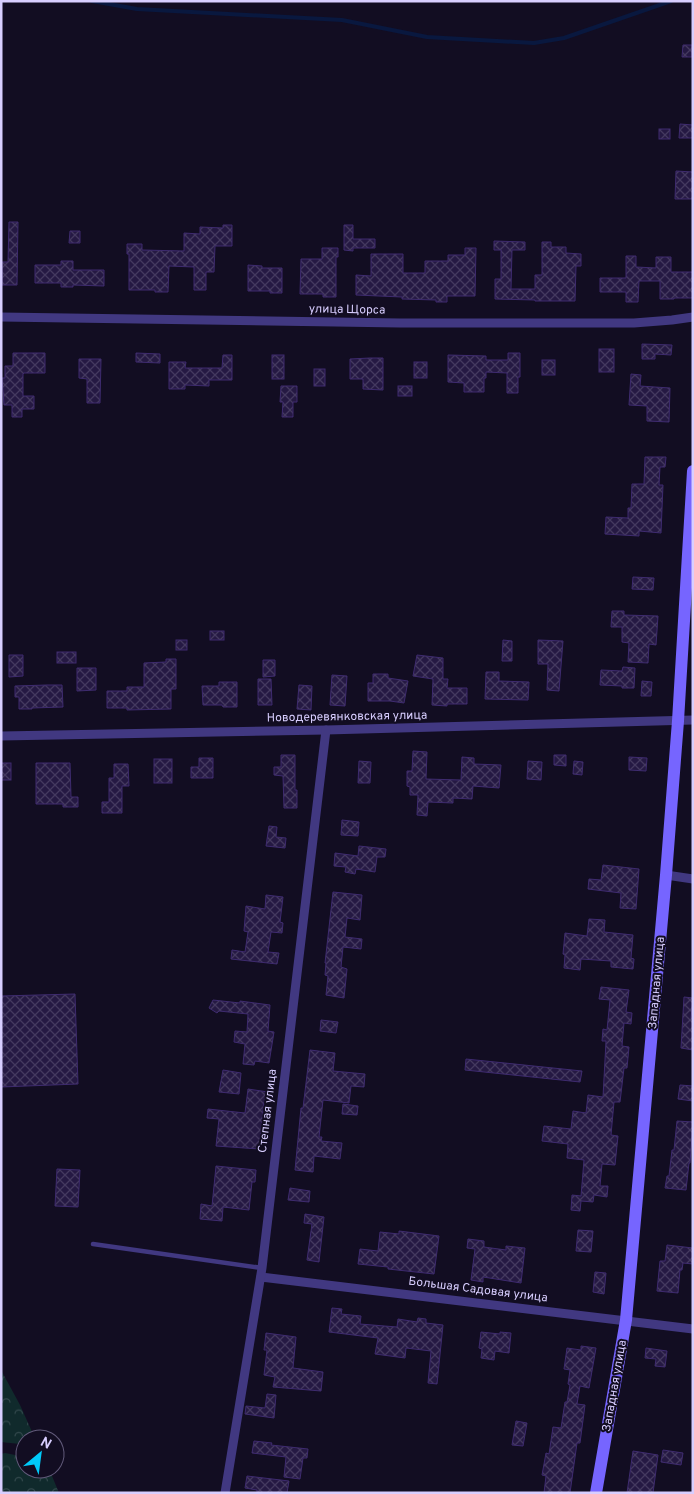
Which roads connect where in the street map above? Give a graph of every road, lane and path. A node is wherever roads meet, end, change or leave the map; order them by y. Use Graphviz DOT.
graph roads {
  1 [pos="693,316"];
  2 [pos="1,317"];
  3 [pos="693,471"];
  4 [pos="693,720"];
  5 [pos="678,721"];
  6 [pos="326,730"];
  7 [pos="1,736"];
  8 [pos="666,876"];
  9 [pos="693,879"];
  10 [pos="93,1244"];
  11 [pos="262,1272"];
  12 [pos="626,1320"];
  13 [pos="693,1329"];
  14 [pos="225,1493"];
  15 [pos="596,1493"];
  1 -- 2 [label="street, улица Щорса"];
  3 -- 5 [label="main road, Западная улица"];
  4 -- 5 [label="street, Новодеревянковская улица"];
  5 -- 6 [label="street, Новодеревянковская улица"];
  5 -- 8 [label="main road, Западная улица"];
  6 -- 7 [label="street, Новодеревянковская улица"];
  6 -- 11 [label="street, Степная улица"];
  8 -- 9 [label="street"];
  8 -- 12 [label="main road, Западная улица"];
  10 -- 11 [label="lane"];
  11 -- 12 [label="street, Большая Садовая улица"];
  11 -- 14 [label="street, Степная улица"];
  12 -- 13 [label="street, Большая Садовая улица"];
  12 -- 15 [label="main road, Западная улица"];
}
